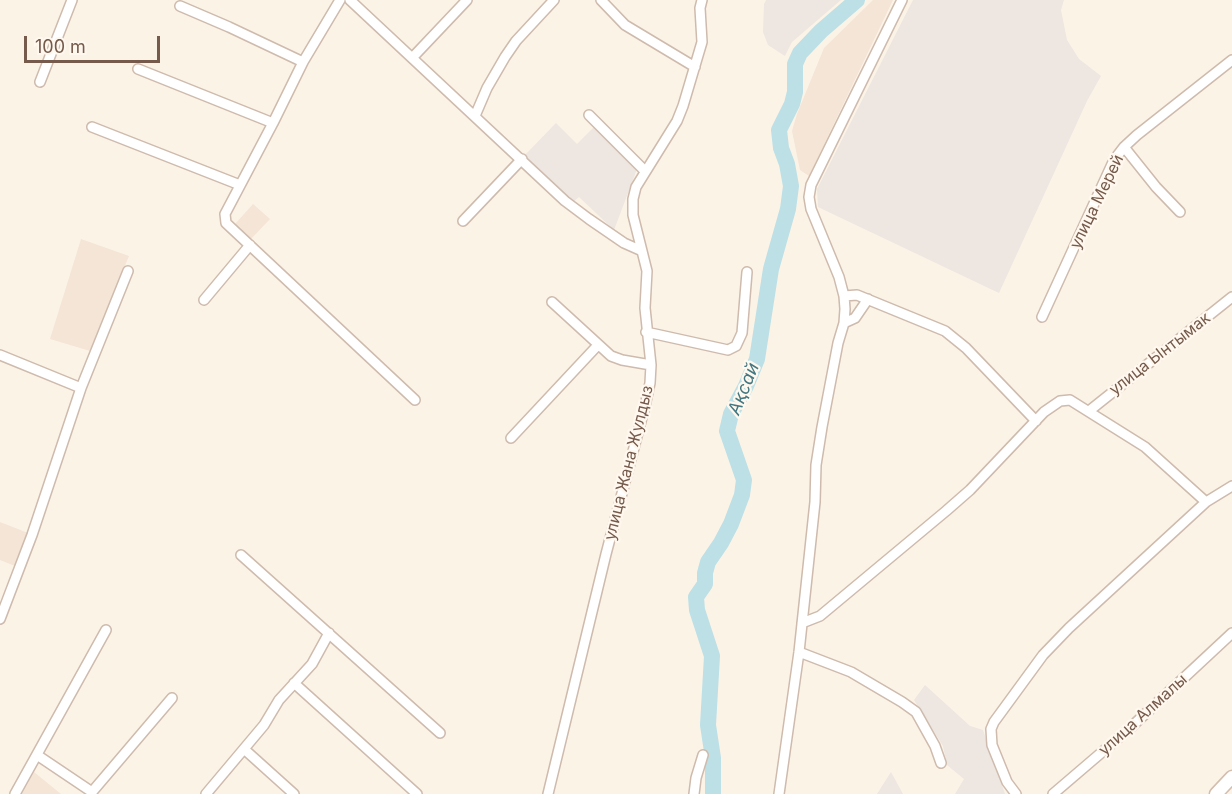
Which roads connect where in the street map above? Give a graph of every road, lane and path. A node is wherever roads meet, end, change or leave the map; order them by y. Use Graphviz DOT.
graph roads {
  1 [pos="72,0"];
  2 [pos="340,0"];
  3 [pos="350,0"];
  4 [pos="467,0"];
  5 [pos="554,0"];
  6 [pos="601,0"];
  7 [pos="902,0"];
  8 [pos="700,1"];
  9 [pos="180,6"];
  10 [pos="413,57"];
  11 [pos="1232,60"];
  12 [pos="303,62"];
  13 [pos="695,67"];
  14 [pos="138,69"];
  15 [pos="40,82"];
  16 [pos="589,115"];
  17 [pos="475,116"];
  18 [pos="273,123"];
  19 [pos="92,127"];
  20 [pos="1124,147"];
  21 [pos="522,159"];
  22 [pos="645,171"];
  23 [pos="240,185"];
  24 [pos="1180,212"];
  25 [pos="463,221"];
  26 [pos="250,246"];
  27 [pos="642,251"];
  28 [pos="128,271"];
  29 [pos="747,272"];
  30 [pos="844,296"];
  31 [pos="1232,297"];
  32 [pos="868,299"];
  33 [pos="204,300"];
  34 [pos="552,303"];
  35 [pos="1042,317"];
  36 [pos="844,323"];
  37 [pos="646,332"];
  38 [pos="598,345"];
  39 [pos="0,355"];
  40 [pos="651,365"];
  41 [pos="81,388"];
  42 [pos="415,400"];
  43 [pos="1089,411"];
  44 [pos="1036,421"];
  45 [pos="511,438"];
  46 [pos="1232,486"];
  47 [pos="1206,502"];
  48 [pos="241,555"];
  49 [pos="0,619"];
  50 [pos="802,623"];
  51 [pos="106,630"];
  52 [pos="329,633"];
  53 [pos="1232,633"];
  54 [pos="799,652"];
  55 [pos="294,683"];
  56 [pos="172,698"];
  57 [pos="441,733"];
  58 [pos="244,749"];
  59 [pos="37,754"];
  60 [pos="703,755"];
  61 [pos="941,763"];
  62 [pos="1232,777"];
  63 [pos="1013,793"];
  64 [pos="15,794"];
  65 [pos="206,794"];
  66 [pos="294,794"];
  67 [pos="417,794"];
  68 [pos="548,794"];
  69 [pos="694,794"];
  70 [pos="779,794"];
  71 [pos="1053,794"];
  72 [pos="1216,794"];
  1 -- 15 [label="street"];
  2 -- 12 [label="street"];
  3 -- 10 [label="street"];
  4 -- 10 [label="street"];
  5 -- 17 [label="street"];
  6 -- 13 [label="street"];
  7 -- 30 [label="street"];
  8 -- 13 [label="street, улица Жана Жулдыз"];
  9 -- 12 [label="street"];
  10 -- 17 [label="street"];
  11 -- 20 [label="street, улица Мерей"];
  12 -- 18 [label="street"];
  13 -- 22 [label="street, улица Жана Жулдыз"];
  14 -- 18 [label="street"];
  16 -- 22 [label="street"];
  17 -- 21 [label="street"];
  18 -- 23 [label="street"];
  19 -- 23 [label="street"];
  20 -- 24 [label="street"];
  20 -- 35 [label="street, улица Мерей"];
  21 -- 25 [label="street"];
  21 -- 27 [label="street"];
  22 -- 27 [label="street, улица Жана Жулдыз"];
  23 -- 26 [label="street"];
  26 -- 33 [label="street"];
  26 -- 42 [label="street"];
  27 -- 37 [label="street, улица Жана Жулдыз"];
  28 -- 41 [label="street"];
  29 -- 37 [label="street"];
  30 -- 32 [label="street"];
  30 -- 36 [label="street"];
  31 -- 43 [label="street, улица Ынтымак"];
  32 -- 36 [label="street"];
  32 -- 44 [label="street"];
  34 -- 38 [label="street"];
  36 -- 50 [label="street"];
  37 -- 40 [label="street, улица Жана Жулдыз"];
  38 -- 40 [label="street"];
  38 -- 45 [label="street"];
  39 -- 41 [label="street"];
  40 -- 68 [label="street, улица Жана Жулдыз"];
  41 -- 49 [label="street"];
  43 -- 44 [label="street"];
  43 -- 47 [label="street"];
  44 -- 50 [label="street"];
  46 -- 47 [label="street"];
  47 -- 63 [label="street"];
  48 -- 52 [label="street"];
  50 -- 54 [label="street"];
  51 -- 59 [label="street"];
  52 -- 55 [label="street"];
  52 -- 57 [label="street"];
  53 -- 71 [label="street, улица Алмалы"];
  54 -- 61 [label="street"];
  54 -- 70 [label="street"];
  55 -- 58 [label="street"];
  55 -- 67 [label="street"];
  56 -- 59 [label="street"];
  58 -- 65 [label="street"];
  58 -- 66 [label="street"];
  59 -- 64 [label="street"];
  60 -- 69 [label="street"];
  62 -- 72 [label="main road"];
}
